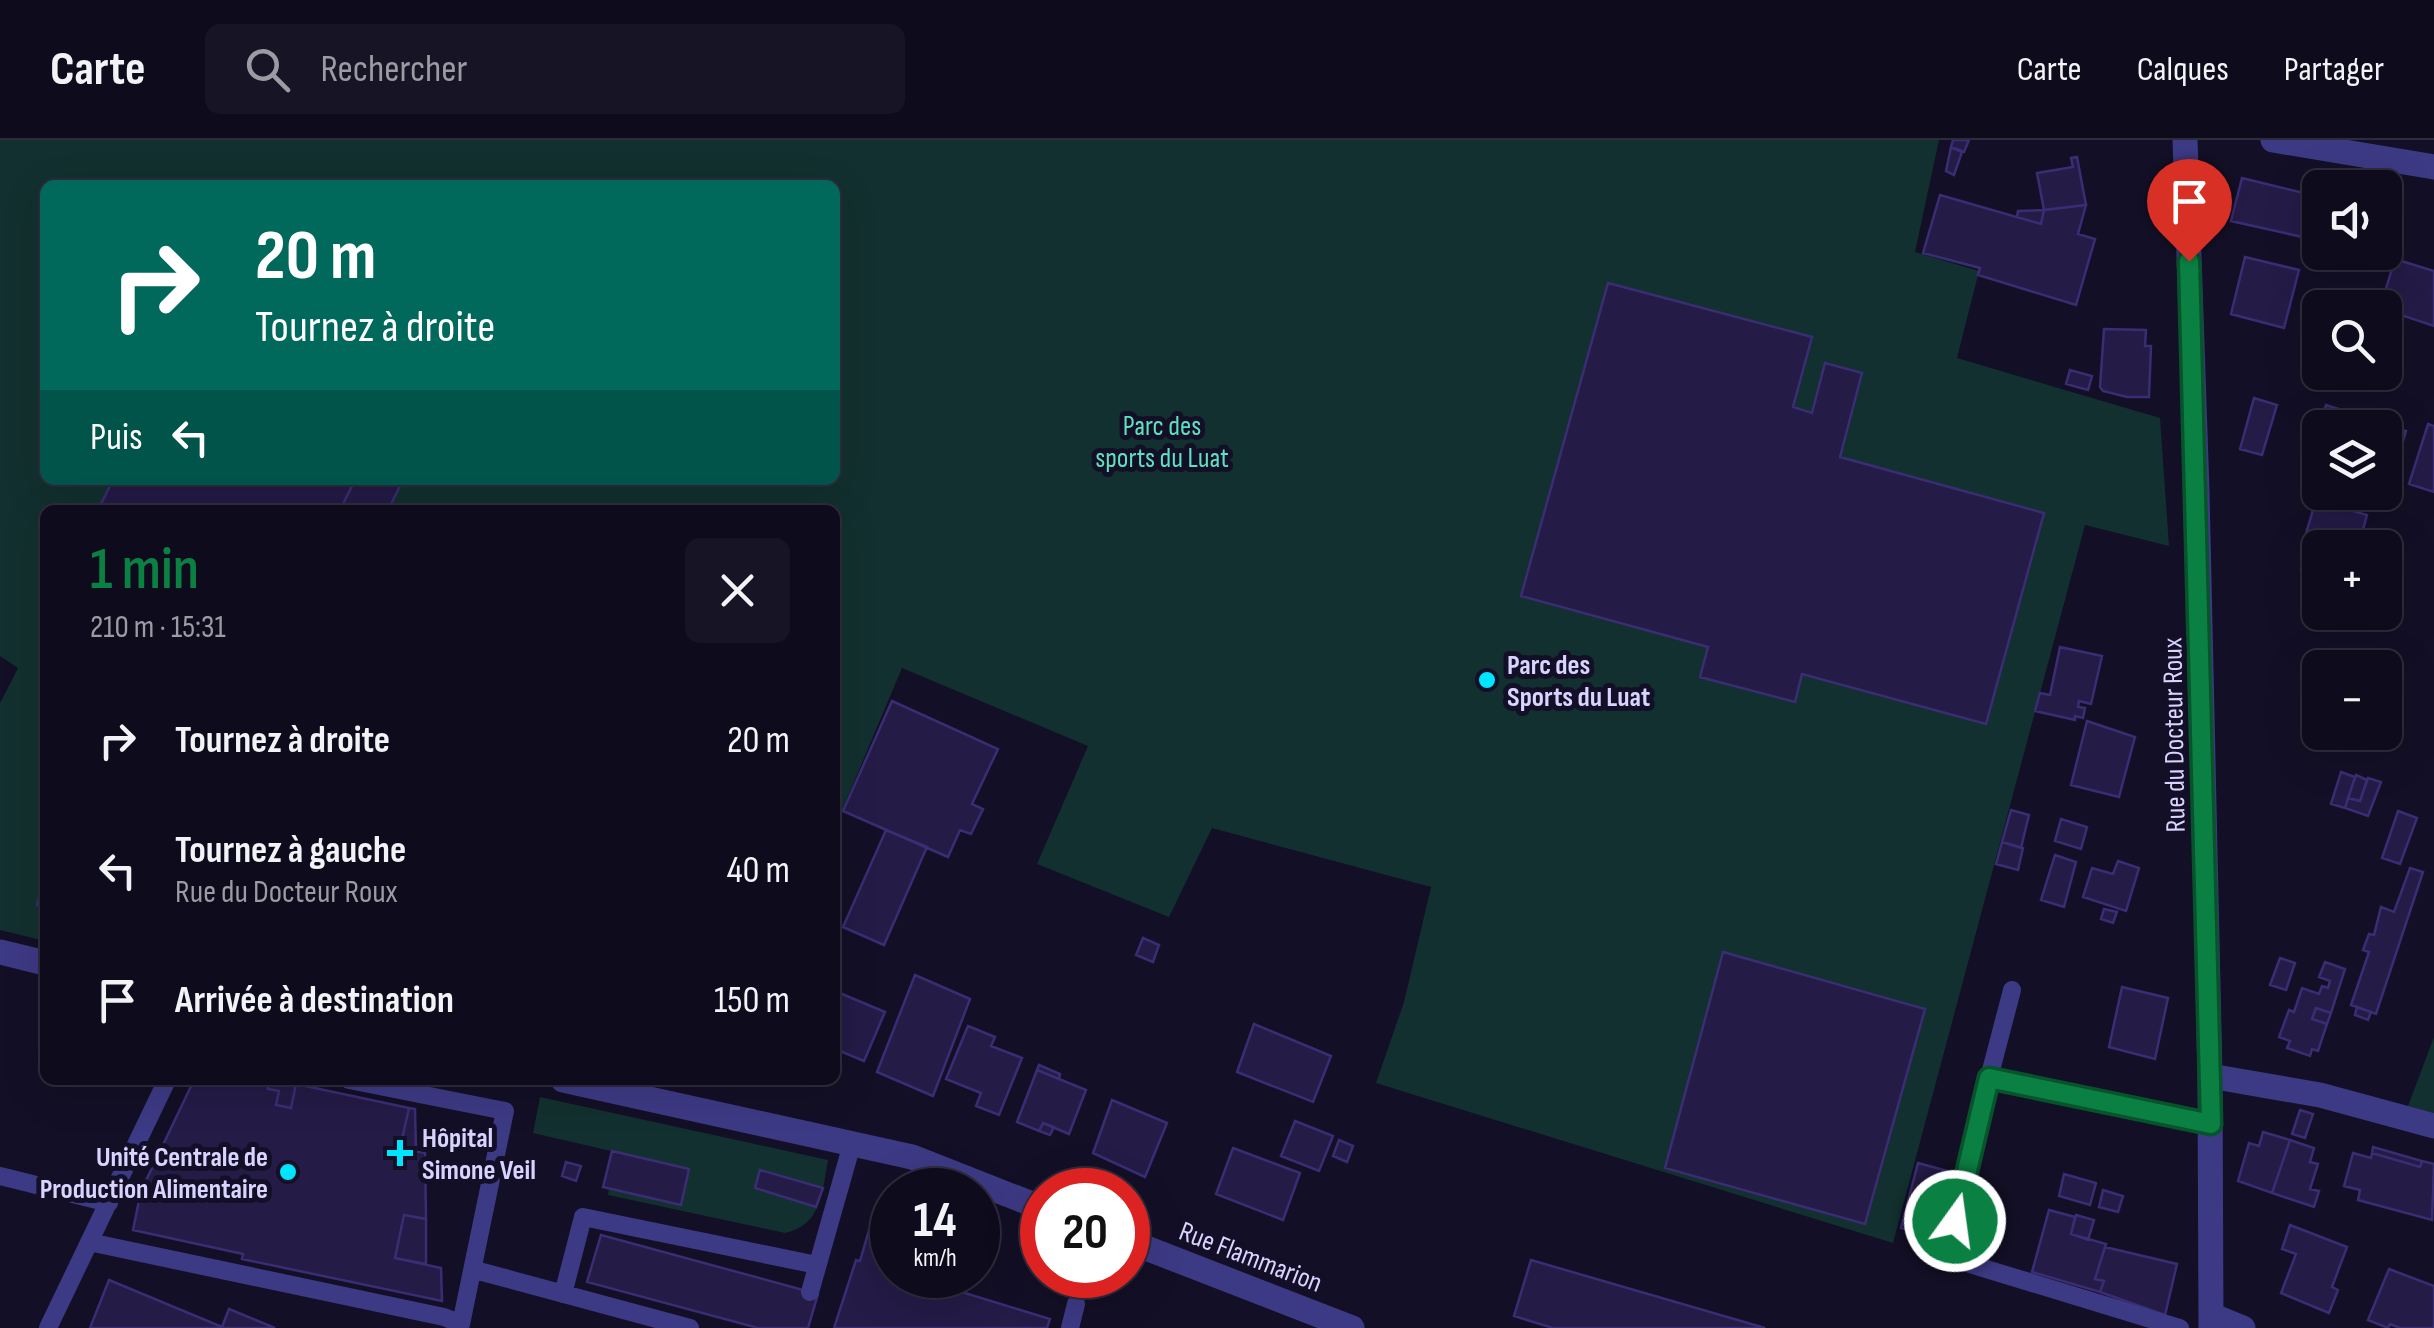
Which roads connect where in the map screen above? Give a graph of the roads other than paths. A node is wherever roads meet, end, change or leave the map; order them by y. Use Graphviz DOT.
graph roads {
  1 [pos="2185,140"];
  2 [pos="2273,140"];
  3 [pos="2434,168"];
  4 [pos="0,952"];
  5 [pos="40,962"];
  6 [pos="2012,990"];
  7 [pos="2210,1076"];
  8 [pos="1989,1078"];
  9 [pos="165,1085"];
  10 [pos="373,1085"];
  11 [pos="586,1085"];
  12 [pos="2211,1124"];
  13 [pos="2434,1126"];
  14 [pos="852,1144"];
  15 [pos="0,1176"];
  16 [pos="1020,1199"];
  17 [pos="109,1203"];
  18 [pos="89,1242"];
  19 [pos="1150,1250"];
  20 [pos="817,1265"];
  21 [pos="475,1270"];
  22 [pos="810,1292"];
  23 [pos="563,1294"];
  24 [pos="1076,1304"];
  25 [pos="2211,1322"];
  26 [pos="48,1328"];
  27 [pos="690,1328"];
  28 [pos="1070,1328"];
  29 [pos="1352,1328"];
  30 [pos="2180,1328"];
  31 [pos="2243,1328"];
  1 -- 7 [label="street, Rue du Docteur Roux"];
  2 -- 3 [label="street"];
  4 -- 5 [label="street"];
  6 -- 8 [label="lane"];
  7 -- 12 [label="street, Rue du Docteur Roux"];
  7 -- 13 [label="street"];
  8 -- 12 [label="lane"];
  8 -- 30 [label="lane"];
  9 -- 17 [label="lane"];
  10 -- 21 [label="lane"];
  11 -- 14 [label="street"];
  12 -- 25 [label="street, Rue du Docteur Roux"];
  14 -- 16 [label="street"];
  14 -- 20 [label="lane"];
  15 -- 17 [label="lane"];
  17 -- 18 [label="lane"];
  18 -- 21 [label="lane"];
  18 -- 26 [label="lane"];
  19 -- 29 [label="street, Rue Flammarion"];
  20 -- 22 [label="lane"];
  20 -- 23 [label="lane"];
  21 -- 23 [label="lane"];
  23 -- 27 [label="lane"];
  24 -- 28 [label="lane"];
  25 -- 31 [label="street"];
}
